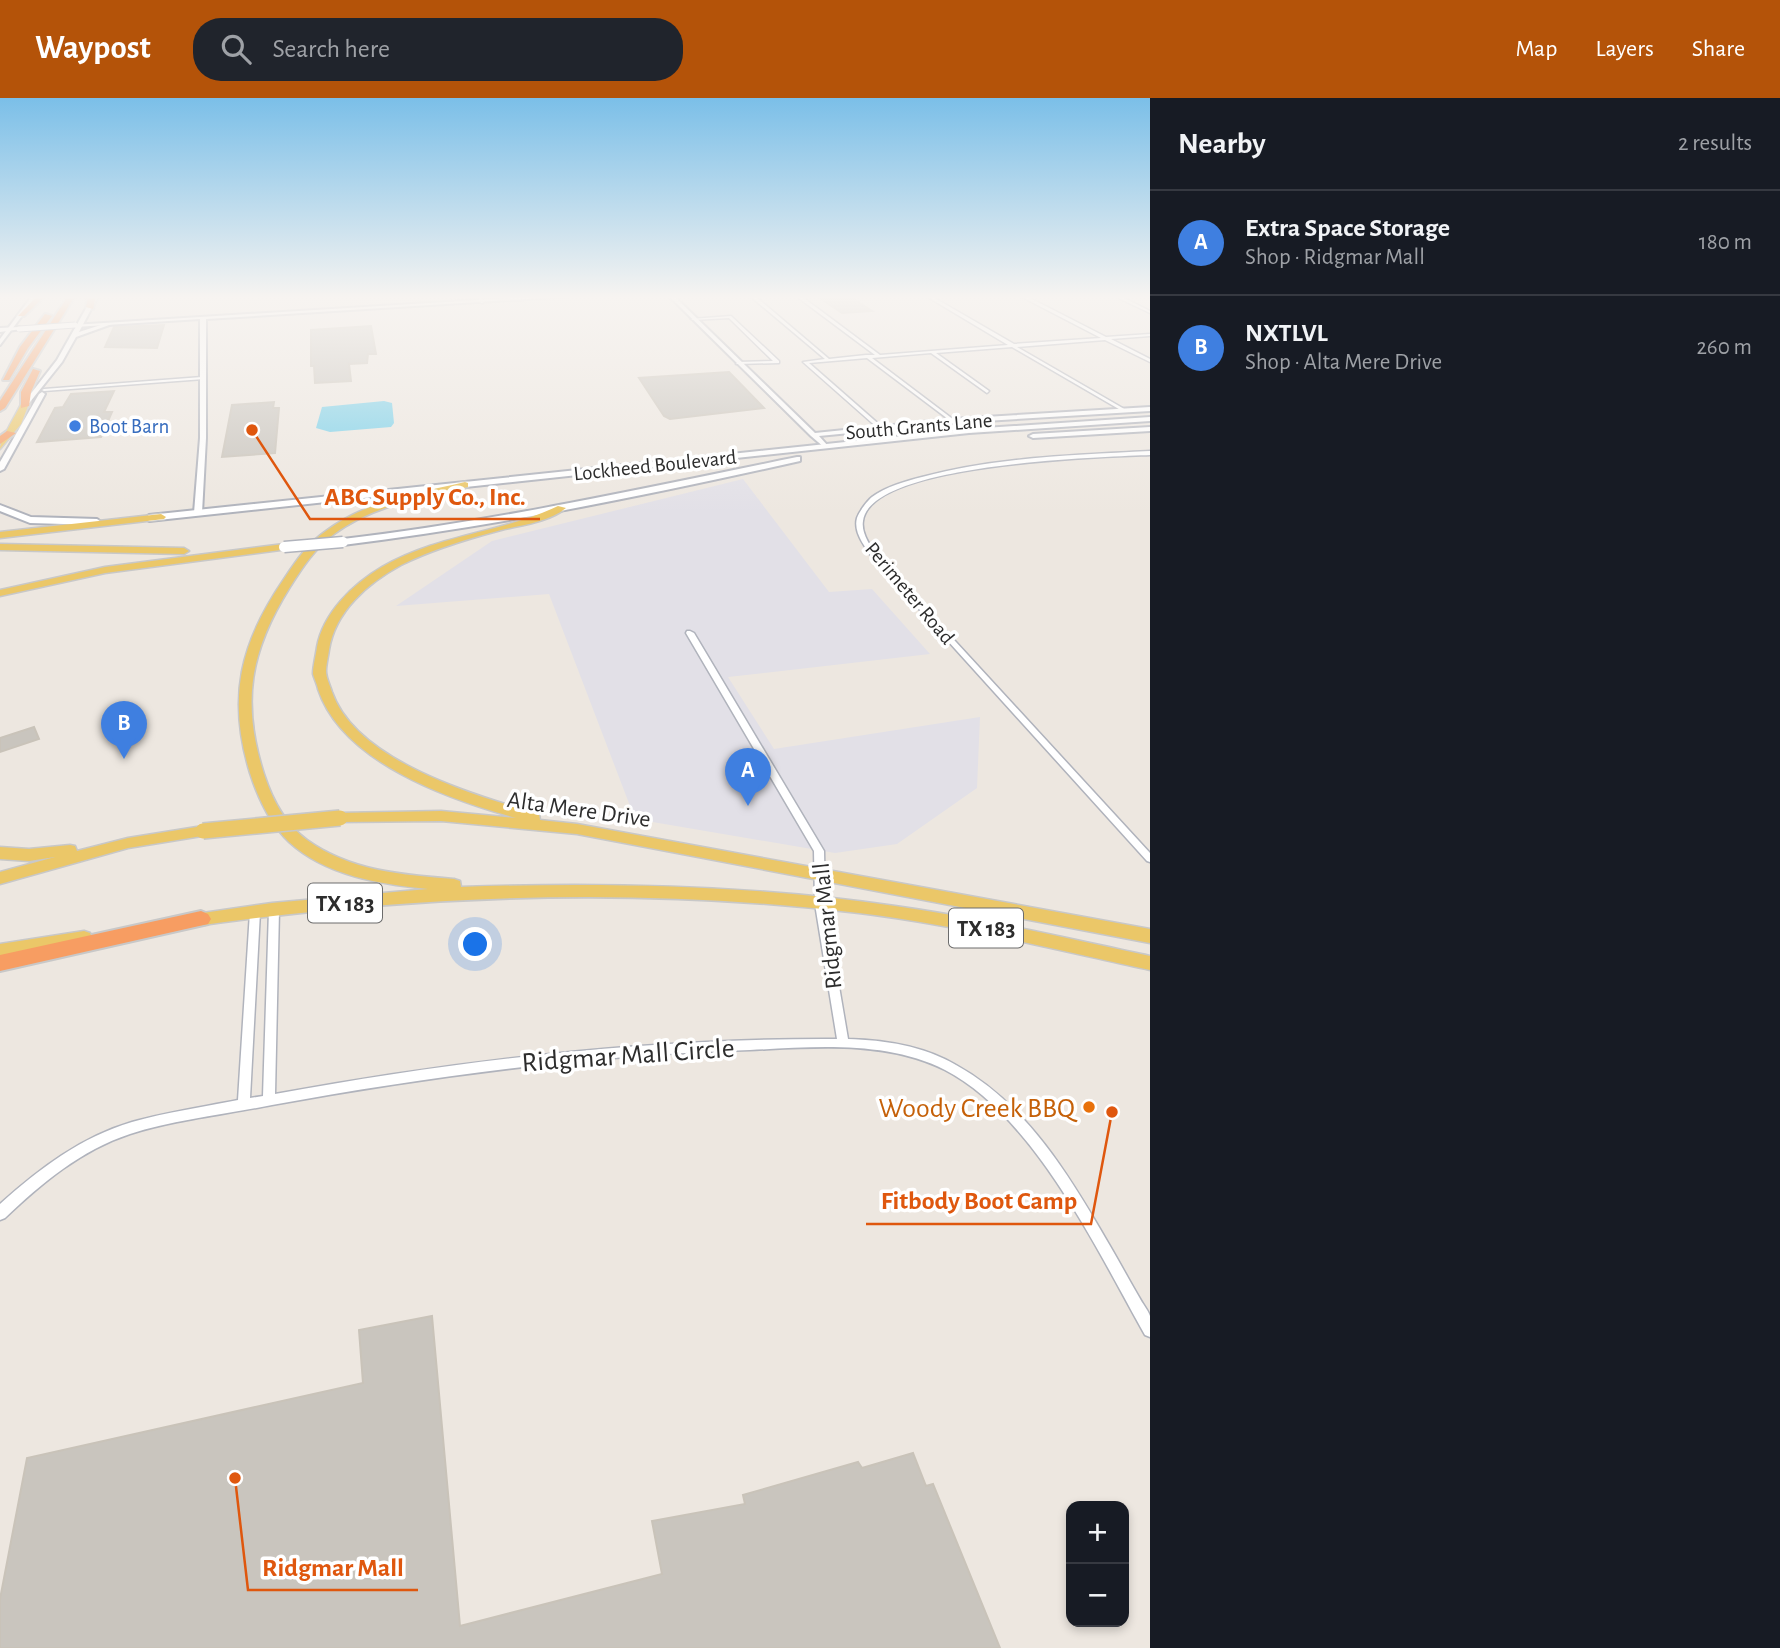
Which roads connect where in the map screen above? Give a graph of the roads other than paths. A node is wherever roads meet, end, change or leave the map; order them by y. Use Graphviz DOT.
graph roads {
  1 [pos="12,368"];
  2 [pos="27,368"];
  3 [pos="37,368"];
  4 [pos="54,368"];
  5 [pos="56,368"];
  6 [pos="202,368"];
  7 [pos="743,368"];
  8 [pos="812,368"];
  9 [pos="882,368"];
  10 [pos="955,368"];
  11 [pos="1052,368"];
  12 [pos="202,379"];
  13 [pos="0,388"];
  14 [pos="44,390"];
  15 [pos="987,392"];
  16 [pos="24,407"];
  17 [pos="0,408"];
  18 [pos="1150,409"];
  19 [pos="1124,411"];
  20 [pos="1150,419"];
  21 [pos="952,421"];
  22 [pos="800,425"];
  23 [pos="880,428"];
  24 [pos="1150,429"];
  25 [pos="11,433"];
  26 [pos="813,435"];
  27 [pos="0,443"];
  28 [pos="825,446"];
  29 [pos="812,448"];
  30 [pos="1150,453"];
  31 [pos="772,462"];
  32 [pos="0,470"];
  33 [pos="465,485"];
  34 [pos="0,508"];
  35 [pos="561,508"];
  36 [pos="198,513"];
  37 [pos="161,517"];
  38 [pos="0,536"];
  39 [pos="0,547"];
  40 [pos="284,547"];
  41 [pos="0,593"];
  42 [pos="690,632"];
  43 [pos="577,829"];
  44 [pos="128,843"];
  45 [pos="0,853"];
  46 [pos="1150,859"];
  47 [pos="819,874"];
  48 [pos="0,878"];
  49 [pos="512,890"];
  50 [pos="820,904"];
  51 [pos="274,910"];
  52 [pos="255,912"];
  53 [pos="201,919"];
  54 [pos="1150,936"];
  55 [pos="0,951"];
  56 [pos="0,963"];
  57 [pos="1150,963"];
  58 [pos="843,1044"];
  59 [pos="269,1101"];
  60 [pos="244,1105"];
  61 [pos="0,1213"];
  62 [pos="1150,1330"];
  1 -- 13 [label="highway"];
  2 -- 17 [label="highway"];
  3 -- 16 [label="highway"];
  4 -- 16 [label="main road"];
  5 -- 14 [label="main road"];
  6 -- 12 [label="street"];
  7 -- 22 [label="street"];
  8 -- 23 [label="street"];
  9 -- 21 [label="street"];
  10 -- 15 [label="street"];
  11 -- 19 [label="street"];
  12 -- 14 [label="street"];
  12 -- 36 [label="street"];
  14 -- 32 [label="main road"];
  16 -- 25 [label="main road"];
  18 -- 19 [label="street, South Grants Lane"];
  19 -- 21 [label="street, South Grants Lane"];
  20 -- 28 [label="main road, Lockheed Boulevard"];
  21 -- 23 [label="street, South Grants Lane"];
  22 -- 26 [label="street"];
  22 -- 29 [label="street"];
  23 -- 26 [label="street, South Grants Lane"];
  24 -- 31 [label="main road, Lockheed Boulevard"];
  25 -- 27 [label="highway"];
  26 -- 28 [label="street"];
  28 -- 29 [label="main road, Lockheed Boulevard"];
  28 -- 31 [label="main road"];
  29 -- 33 [label="main road, Lockheed Boulevard"];
  30 -- 46 [label="street, Perimeter Road"];
  31 -- 35 [label="main road, Lockheed Boulevard"];
  33 -- 36 [label="main road, Lockheed Boulevard"];
  33 -- 49 [label="main road"];
  34 -- 37 [label="main road, Lockheed Boulevard"];
  35 -- 40 [label="main road, Lockheed Boulevard, bridge"];
  35 -- 43 [label="main road"];
  36 -- 37 [label="main road, Lockheed Boulevard"];
  37 -- 38 [label="main road"];
  39 -- 40 [label="main road"];
  40 -- 41 [label="main road"];
  42 -- 47 [label="street, Ridgmar Mall"];
  43 -- 44 [label="main road, Alta Mere Drive / TX 183, bridge"];
  43 -- 47 [label="main road, Alta Mere Drive / TX 183"];
  44 -- 45 [label="main road"];
  44 -- 48 [label="main road, Alta Mere Drive / TX 183"];
  47 -- 50 [label="street, Ridgmar Mall"];
  47 -- 54 [label="main road, Alta Mere Drive / TX 183"];
  49 -- 50 [label="main road, TX 183"];
  49 -- 51 [label="main road, TX 183"];
  50 -- 57 [label="main road, TX 183"];
  50 -- 58 [label="street, Ridgmar Mall"];
  51 -- 52 [label="main road, TX 183"];
  51 -- 59 [label="street"];
  52 -- 53 [label="main road, TX 183"];
  52 -- 60 [label="street"];
  53 -- 55 [label="main road, TX 183"];
  53 -- 56 [label="highway"];
  58 -- 59 [label="street, Ridgmar Mall Circle"];
  58 -- 62 [label="street, Ridgmar Mall Circle"];
  59 -- 60 [label="street, Ridgmar Mall Circle"];
  60 -- 61 [label="street, Ridgmar Mall Circle"];
}
